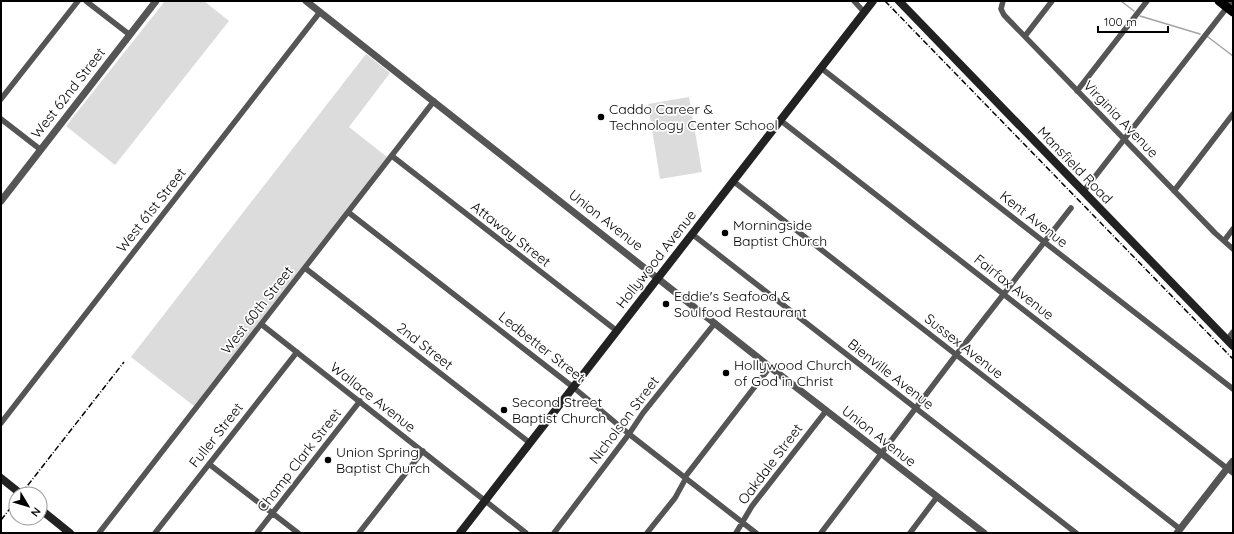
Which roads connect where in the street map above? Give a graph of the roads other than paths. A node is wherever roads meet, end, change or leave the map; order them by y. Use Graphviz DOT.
graph roads {
  1 [pos="78,1"];
  2 [pos="86,1"];
  3 [pos="156,1"];
  4 [pos="306,1"];
  5 [pos="854,1"];
  6 [pos="873,1"];
  7 [pos="899,1"];
  8 [pos="1003,1"];
  9 [pos="1052,1"];
  10 [pos="1147,1"];
  11 [pos="1219,1"];
  12 [pos="1230,7"];
  13 [pos="320,12"];
  14 [pos="864,12"];
  15 [pos="130,35"];
  16 [pos="1025,36"];
  17 [pos="821,68"];
  18 [pos="1077,91"];
  19 [pos="1,99"];
  20 [pos="434,101"];
  21 [pos="1233,114"];
  22 [pos="1,119"];
  23 [pos="780,120"];
  24 [pos="1124,139"];
  25 [pos="41,150"];
  26 [pos="392,156"];
  27 [pos="733,181"];
  28 [pos="1174,191"];
  29 [pos="1083,192"];
  30 [pos="1,201"];
  31 [pos="1071,208"];
  32 [pos="348,212"];
  33 [pos="1233,229"];
  34 [pos="692,234"];
  35 [pos="1224,241"];
  36 [pos="1045,242"];
  37 [pos="1233,249"];
  38 [pos="304,268"];
  39 [pos="658,278"];
  40 [pos="1004,295"];
  41 [pos="715,323"];
  42 [pos="261,324"];
  43 [pos="617,331"];
  44 [pos="1233,332"];
  45 [pos="1227,340"];
  46 [pos="1233,346"];
  47 [pos="297,352"];
  48 [pos="956,355"];
  49 [pos="770,367"];
  50 [pos="573,387"];
  51 [pos="1233,389"];
  52 [pos="360,401"];
  53 [pos="916,408"];
  54 [pos="826,411"];
  55 [pos="1,423"];
  56 [pos="629,434"];
  57 [pos="530,443"];
  58 [pos="423,451"];
  59 [pos="881,454"];
  60 [pos="1233,461"];
  61 [pos="209,464"];
  62 [pos="1230,471"];
  63 [pos="1,478"];
  64 [pos="686,478"];
  65 [pos="11,486"];
  66 [pos="937,497"];
  67 [pos="485,500"];
  68 [pos="272,513"];
  69 [pos="48,515"];
  70 [pos="742,522"];
  71 [pos="1179,531"];
  72 [pos="70,533"];
  73 [pos="99,533"];
  74 [pos="155,533"];
  75 [pos="257,533"];
  76 [pos="298,533"];
  77 [pos="359,533"];
  78 [pos="460,533"];
  79 [pos="526,533"];
  80 [pos="554,533"];
  81 [pos="647,533"];
  82 [pos="736,533"];
  83 [pos="756,533"];
  84 [pos="821,533"];
  85 [pos="910,533"];
  86 [pos="984,533"];
  87 [pos="1076,533"];
  1 -- 19 [label="street"];
  2 -- 15 [label="street"];
  3 -- 15 [label="street, West 62nd Street"];
  4 -- 13 [label="street, Union Avenue"];
  5 -- 14 [label="street"];
  6 -- 14 [label="main road, Hollywood Avenue"];
  7 -- 29 [label="main road, Mansfield Road"];
  8 -- 16 [label="street, Virginia Avenue"];
  9 -- 16 [label="street"];
  10 -- 18 [label="street"];
  11 -- 12 [label="main road"];
  12 -- 24 [label="street"];
  13 -- 20 [label="street, Union Avenue"];
  13 -- 55 [label="street, West 61st Street"];
  14 -- 17 [label="main road, Hollywood Avenue"];
  15 -- 25 [label="street, West 62nd Street"];
  16 -- 18 [label="street, Virginia Avenue"];
  17 -- 23 [label="main road, Hollywood Avenue"];
  17 -- 36 [label="street, Kent Avenue"];
  18 -- 24 [label="street, Virginia Avenue"];
  20 -- 26 [label="street, West 60th Street"];
  20 -- 39 [label="street, Union Avenue"];
  21 -- 28 [label="street"];
  22 -- 25 [label="street"];
  23 -- 27 [label="main road, Hollywood Avenue"];
  23 -- 40 [label="street, Fairfax Avenue"];
  24 -- 28 [label="street, Virginia Avenue"];
  24 -- 29 [label="street"];
  25 -- 30 [label="street, West 62nd Street"];
  26 -- 32 [label="street, West 60th Street"];
  26 -- 43 [label="street, Attaway Street"];
  27 -- 34 [label="main road, Hollywood Avenue"];
  27 -- 48 [label="street, Sussex Avenue"];
  28 -- 35 [label="street, Virginia Avenue"];
  29 -- 45 [label="main road, Mansfield Road"];
  31 -- 36 [label="street"];
  32 -- 38 [label="street, West 60th Street"];
  32 -- 50 [label="street, Ledbetter Street"];
  33 -- 35 [label="street"];
  34 -- 39 [label="main road, Hollywood Avenue"];
  34 -- 53 [label="street, Bienville Avenue"];
  35 -- 37 [label="street, Virginia Avenue"];
  36 -- 40 [label="street"];
  36 -- 51 [label="street, Kent Avenue"];
  38 -- 42 [label="street, West 60th Street"];
  38 -- 57 [label="street, 2nd Street"];
  39 -- 41 [label="street, Union Avenue"];
  39 -- 43 [label="main road, Hollywood Avenue"];
  40 -- 48 [label="street"];
  40 -- 62 [label="street, Fairfax Avenue"];
  41 -- 49 [label="street, Union Avenue"];
  41 -- 56 [label="street, Nicholson Street"];
  42 -- 47 [label="street, Wallace Avenue"];
  42 -- 73 [label="street, West 60th Street"];
  43 -- 50 [label="main road, Hollywood Avenue"];
  44 -- 45 [label="street"];
  45 -- 46 [label="main road, Mansfield Road"];
  47 -- 52 [label="street, Wallace Avenue"];
  47 -- 61 [label="street, Fuller Street"];
  48 -- 53 [label="street"];
  48 -- 71 [label="street, Sussex Avenue"];
  49 -- 54 [label="street, Union Avenue"];
  49 -- 64 [label="street"];
  50 -- 56 [label="street, Ledbetter Street"];
  50 -- 57 [label="main road, Hollywood Avenue"];
  52 -- 58 [label="street, Wallace Avenue"];
  52 -- 68 [label="street, Champ Clark Street"];
  53 -- 59 [label="street"];
  53 -- 87 [label="street, Bienville Avenue"];
  54 -- 59 [label="street, Union Avenue"];
  54 -- 70 [label="street, Oakdale Street"];
  56 -- 64 [label="street, Ledbetter Street"];
  56 -- 80 [label="street, Nicholson Street"];
  57 -- 67 [label="main road, Hollywood Avenue"];
  58 -- 67 [label="street, Wallace Avenue"];
  58 -- 77 [label="street"];
  59 -- 66 [label="street, Union Avenue"];
  59 -- 84 [label="street"];
  60 -- 62 [label="street"];
  61 -- 68 [label="street"];
  61 -- 74 [label="street, Fuller Street"];
  62 -- 71 [label="street"];
  63 -- 65 [label="main road"];
  64 -- 70 [label="street, Ledbetter Street"];
  64 -- 81 [label="street"];
  66 -- 85 [label="street"];
  66 -- 86 [label="street, Union Avenue"];
  67 -- 78 [label="main road, Hollywood Avenue"];
  67 -- 79 [label="street, Wallace Avenue"];
  68 -- 75 [label="street, Champ Clark Street"];
  68 -- 76 [label="street"];
  69 -- 72 [label="main road"];
  70 -- 82 [label="street, Oakdale Street"];
  70 -- 83 [label="street, Ledbetter Street"];
}
